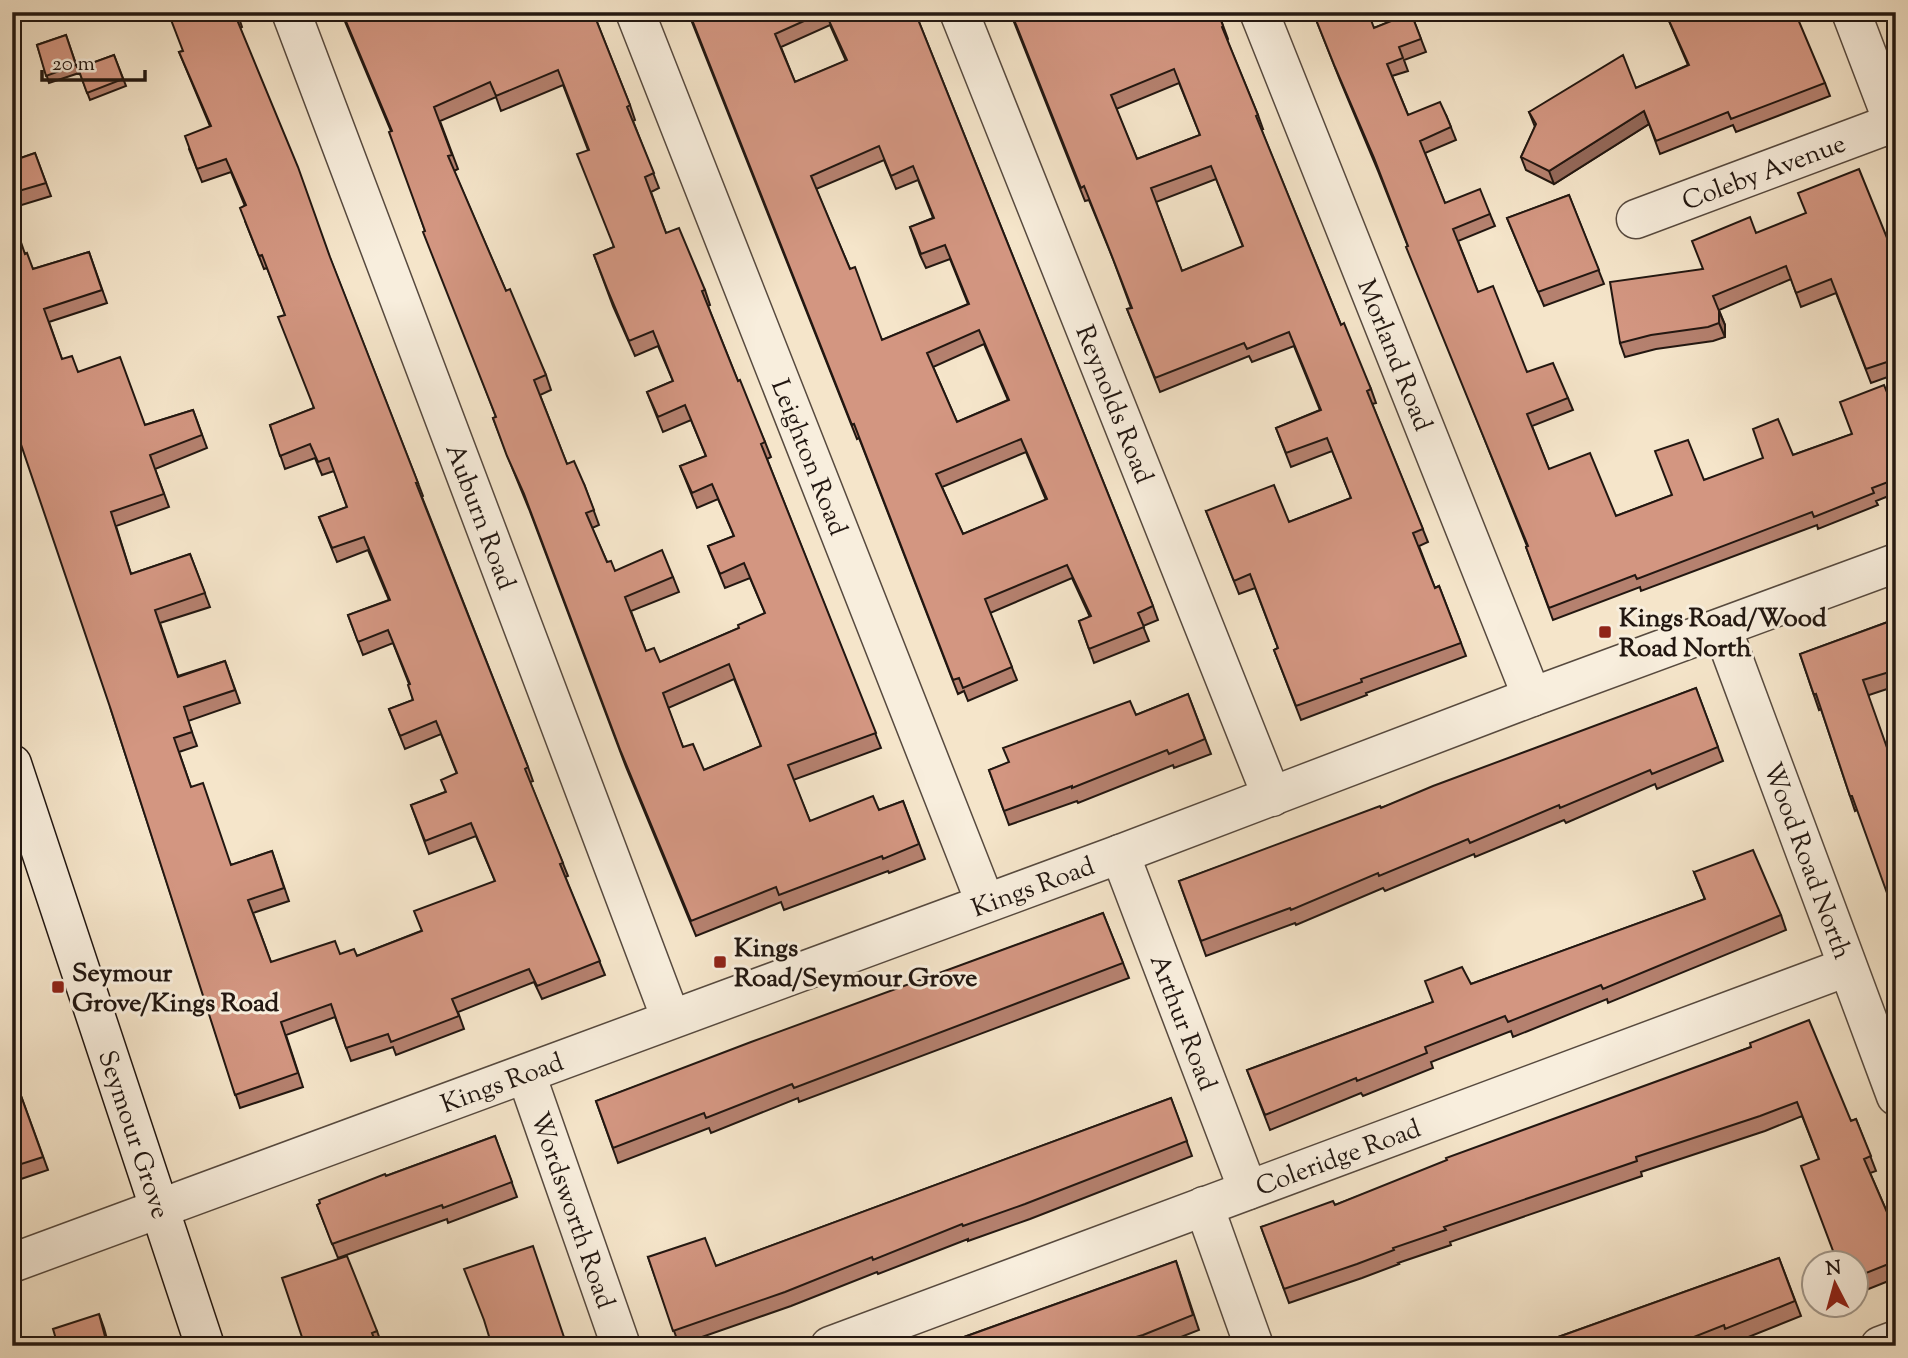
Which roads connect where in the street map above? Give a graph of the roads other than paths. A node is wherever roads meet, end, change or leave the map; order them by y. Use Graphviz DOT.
graph roads {
  1 [pos="291,12"];
  2 [pos="635,12"];
  3 [pos="959,12"];
  4 [pos="1259,12"];
  5 [pos="1851,12"];
  6 [pos="1894,127"];
  7 [pos="1636,219"];
  8 [pos="1896,563"];
  9 [pos="1722,628"];
  10 [pos="1532,697"];
  11 [pos="12,764"];
  12 [pos="1272,797"];
  13 [pos="1120,854"];
  14 [pos="985,902"];
  15 [pos="1847,967"];
  16 [pos="671,1019"];
  17 [pos="526,1074"];
  18 [pos="1896,1096"];
  19 [pos="1248,1190"];
  20 [pos="1204,1206"];
  21 [pos="158,1209"];
  22 [pos="12,1263"];
  23 [pos="1896,1340"];
  24 [pos="205,1346"];
  25 [pos="621,1346"];
  26 [pos="830,1346"];
  27 [pos="1254,1346"];
  28 [pos="1880,1346"];
  1 -- 16 [label="street, Auburn Road"];
  2 -- 14 [label="street, Leighton Road"];
  3 -- 12 [label="street, Reynolds Road"];
  4 -- 10 [label="street, Morland Road"];
  5 -- 6 [label="street"];
  6 -- 7 [label="street, Coleby Avenue"];
  8 -- 9 [label="street, Kings Road"];
  9 -- 10 [label="street, Kings Road"];
  9 -- 15 [label="street, Wood Road North"];
  10 -- 12 [label="street, Kings Road"];
  11 -- 21 [label="street, Seymour Grove"];
  12 -- 13 [label="street, Kings Road"];
  13 -- 14 [label="street, Kings Road"];
  13 -- 19 [label="street, Arthur Road"];
  14 -- 16 [label="street, Kings Road"];
  15 -- 18 [label="street, Wood Road North"];
  15 -- 19 [label="street, Coleridge Road"];
  16 -- 17 [label="street, Kings Road"];
  17 -- 21 [label="street, Kings Road"];
  17 -- 25 [label="street, Wordsworth Road"];
  19 -- 20 [label="street, Coleridge Road"];
  20 -- 26 [label="street, Coleridge Road"];
  20 -- 27 [label="street"];
  21 -- 22 [label="street, Kings Road"];
  21 -- 24 [label="street, Seymour Grove"];
  23 -- 28 [label="street"];
}
